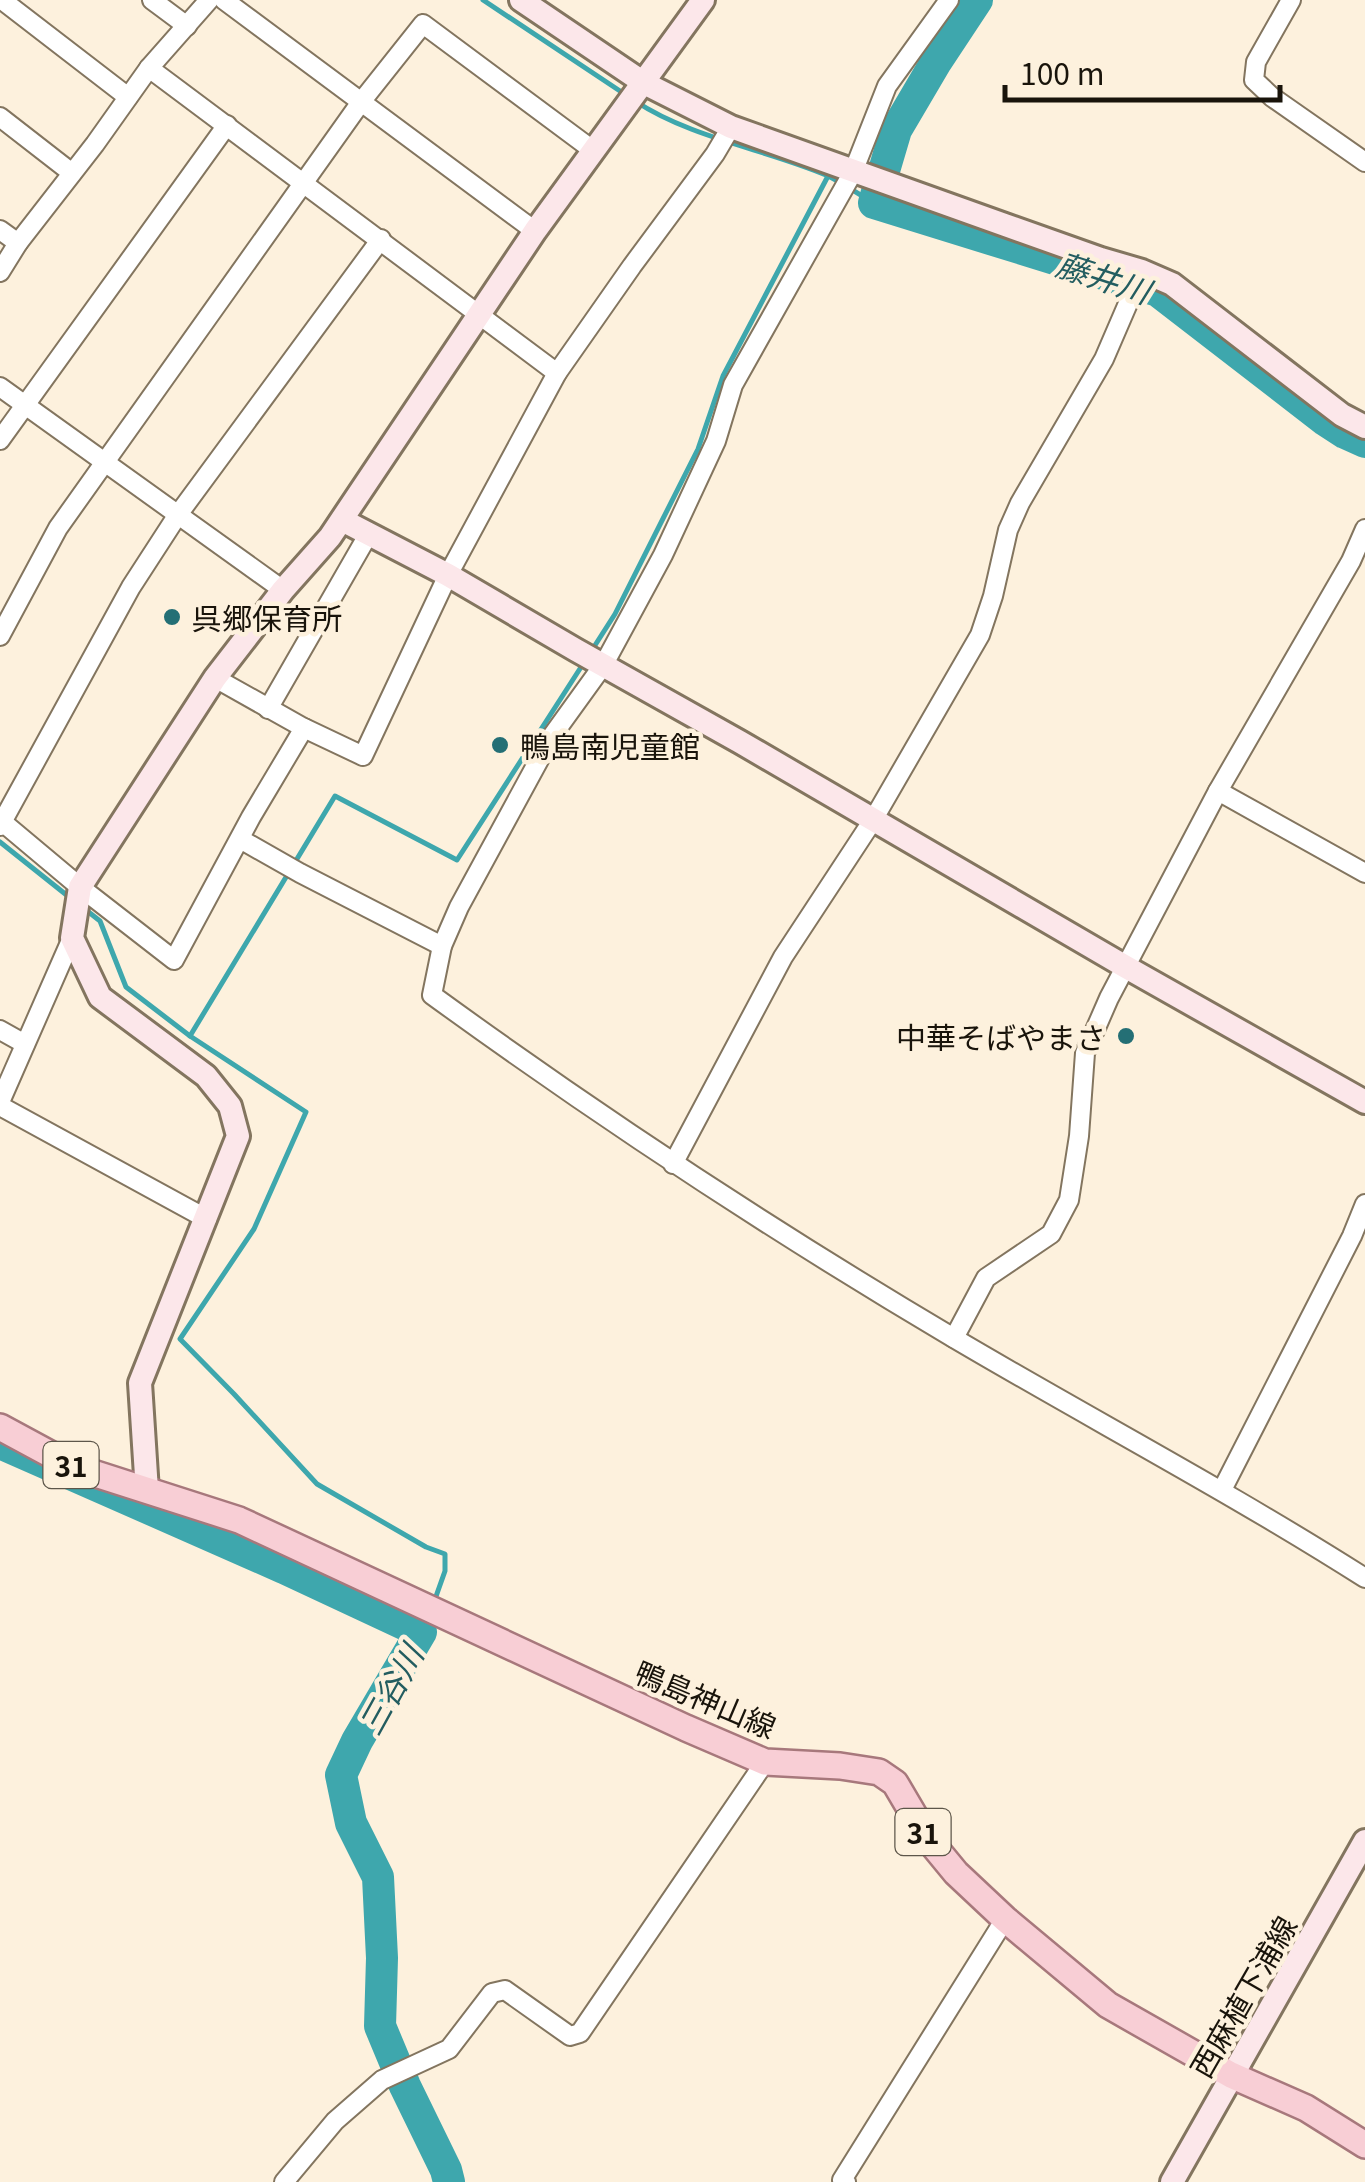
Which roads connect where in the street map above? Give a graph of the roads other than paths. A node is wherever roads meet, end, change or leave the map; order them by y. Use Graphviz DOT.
graph roads {
  1 [pos="2,0"];
  2 [pos="152,0"];
  3 [pos="210,0"];
  4 [pos="224,0"];
  5 [pos="520,0"];
  6 [pos="703,0"];
  7 [pos="948,0"];
  8 [pos="1292,0"];
  9 [pos="186,26"];
  10 [pos="149,68"];
  11 [pos="644,83"];
  12 [pos="128,97"];
  13 [pos="362,102"];
  14 [pos="0,118"];
  15 [pos="227,125"];
  16 [pos="731,126"];
  17 [pos="594,151"];
  18 [pos="1365,162"];
  19 [pos="853,172"];
  20 [pos="72,174"];
  21 [pos="304,182"];
  22 [pos="0,230"];
  23 [pos="535,230"];
  24 [pos="380,239"];
  25 [pos="18,243"];
  26 [pos="0,272"];
  27 [pos="1139,279"];
  28 [pos="478,312"];
  29 [pos="557,373"];
  30 [pos="0,387"];
  31 [pos="24,405"];
  32 [pos="1365,427"];
  33 [pos="0,440"];
  34 [pos="104,463"];
  35 [pos="177,516"];
  36 [pos="342,520"];
  37 [pos="368,534"];
  38 [pos="1364,538"];
  39 [pos="448,575"];
  40 [pos="283,590"];
  41 [pos="0,636"];
  42 [pos="590,658"];
  43 [pos="214,678"];
  44 [pos="268,709"];
  45 [pos="304,728"];
  46 [pos="1218,792"];
  47 [pos="873,820"];
  48 [pos="1,822"];
  49 [pos="240,838"];
  50 [pos="1365,873"];
  51 [pos="80,887"];
  52 [pos="73,926"];
  53 [pos="442,946"];
  54 [pos="1126,966"];
  55 [pos="0,1030"];
  56 [pos="25,1044"];
  57 [pos="1365,1102"];
  58 [pos="0,1104"];
  59 [pos="674,1164"];
  60 [pos="1365,1204"];
  61 [pos="207,1219"];
  62 [pos="1358,1240"];
  63 [pos="954,1338"];
  64 [pos="0,1427"];
  65 [pos="1222,1490"];
  66 [pos="147,1492"];
  67 [pos="1365,1578"];
  68 [pos="765,1762"];
  69 [pos="1365,1841"];
  70 [pos="1005,1919"];
  71 [pos="1231,2074"];
  72 [pos="1365,2145"];
  73 [pos="284,2182"];
  74 [pos="846,2182"];
  75 [pos="1172,2182"];
  1 -- 12 [label="street"];
  2 -- 9 [label="street"];
  3 -- 9 [label="street"];
  4 -- 13 [label="street"];
  5 -- 11 [label="street"];
  6 -- 11 [label="street"];
  7 -- 19 [label="street"];
  8 -- 18 [label="street"];
  9 -- 10 [label="street"];
  10 -- 12 [label="street"];
  10 -- 15 [label="street"];
  11 -- 16 [label="street"];
  11 -- 17 [label="street"];
  12 -- 20 [label="street"];
  13 -- 17 [label="street"];
  13 -- 21 [label="street"];
  13 -- 23 [label="street"];
  14 -- 20 [label="street"];
  15 -- 21 [label="street"];
  15 -- 31 [label="street"];
  16 -- 19 [label="street"];
  16 -- 29 [label="street"];
  17 -- 23 [label="street"];
  19 -- 27 [label="street"];
  19 -- 42 [label="street"];
  20 -- 25 [label="street"];
  21 -- 24 [label="street"];
  21 -- 34 [label="street"];
  22 -- 25 [label="street"];
  23 -- 28 [label="street"];
  24 -- 28 [label="street"];
  24 -- 35 [label="street"];
  25 -- 26 [label="street"];
  27 -- 32 [label="street"];
  27 -- 47 [label="street"];
  28 -- 29 [label="street"];
  28 -- 36 [label="street"];
  29 -- 39 [label="street"];
  30 -- 31 [label="street"];
  31 -- 33 [label="street"];
  31 -- 34 [label="street"];
  34 -- 35 [label="street"];
  34 -- 41 [label="street"];
  35 -- 40 [label="street"];
  35 -- 48 [label="street"];
  36 -- 37 [label="street"];
  36 -- 40 [label="street"];
  37 -- 39 [label="street"];
  37 -- 44 [label="street"];
  38 -- 46 [label="street"];
  39 -- 42 [label="street"];
  39 -- 45 [label="street"];
  40 -- 43 [label="street"];
  42 -- 47 [label="street"];
  42 -- 53 [label="street"];
  43 -- 44 [label="street"];
  43 -- 51 [label="street"];
  44 -- 45 [label="street"];
  45 -- 49 [label="street"];
  46 -- 50 [label="street"];
  46 -- 54 [label="street"];
  47 -- 54 [label="street"];
  47 -- 59 [label="street"];
  48 -- 51 [label="street"];
  49 -- 51 [label="street"];
  49 -- 53 [label="street"];
  51 -- 52 [label="street"];
  52 -- 56 [label="street"];
  52 -- 61 [label="street"];
  53 -- 59 [label="street"];
  54 -- 57 [label="street"];
  54 -- 63 [label="street"];
  55 -- 56 [label="street"];
  56 -- 58 [label="street"];
  58 -- 61 [label="street"];
  59 -- 63 [label="street"];
  60 -- 62 [label="street"];
  61 -- 66 [label="street"];
  62 -- 65 [label="street"];
  63 -- 65 [label="street"];
  64 -- 66 [label="main road, 鴨島神山線 / 31"];
  65 -- 67 [label="street"];
  66 -- 68 [label="main road, 鴨島神山線 / 31"];
  68 -- 70 [label="main road, 鴨島神山線 / 31"];
  68 -- 73 [label="street"];
  69 -- 71 [label="street, 西麻植下浦線"];
  70 -- 71 [label="main road, 鴨島神山線 / 31"];
  70 -- 74 [label="street"];
  71 -- 72 [label="main road, 鴨島神山線 / 31"];
  71 -- 75 [label="street, 西麻植下浦線"];
}
